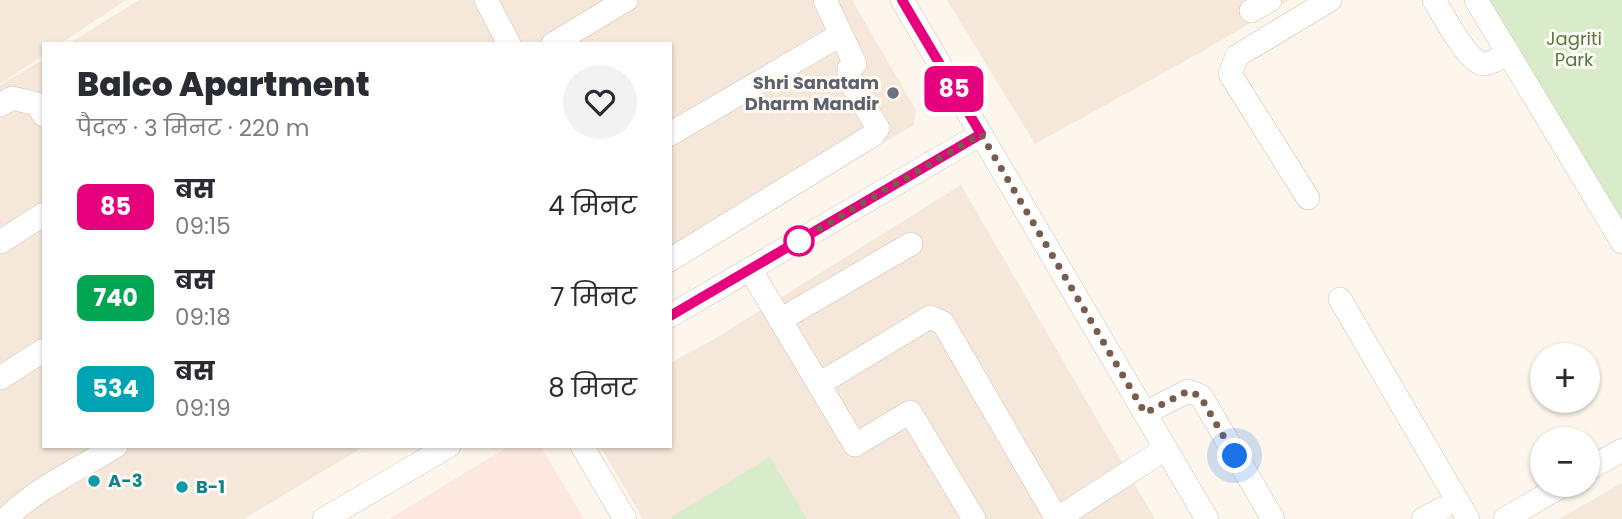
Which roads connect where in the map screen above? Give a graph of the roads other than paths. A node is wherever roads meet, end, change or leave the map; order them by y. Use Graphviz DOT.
graph roads {
  1 [pos="486,0"];
  2 [pos="625,0"];
  3 [pos="825,0"];
  4 [pos="902,0"];
  5 [pos="1330,0"];
  6 [pos="1434,0"];
  7 [pos="1476,0"];
  8 [pos="840,36"];
  9 [pos="508,42"];
  10 [pos="556,42"];
  11 [pos="1508,53"];
  12 [pos="0,104"];
  13 [pos="42,112"];
  14 [pos="672,133"];
  15 [pos="981,134"];
  16 [pos="1308,198"];
  17 [pos="42,215"];
  18 [pos="0,242"];
  19 [pos="1622,242"];
  20 [pos="911,244"];
  21 [pos="672,259"];
  22 [pos="750,269"];
  23 [pos="1340,299"];
  24 [pos="672,315"];
  25 [pos="780,320"];
  26 [pos="42,351"];
  27 [pos="0,377"];
  28 [pos="819,384"];
  29 [pos="1145,413"];
  30 [pos="113,448"];
  31 [pos="446,448"];
  32 [pos="583,448"];
  33 [pos="1165,449"];
  34 [pos="1622,450"];
  35 [pos="1600,463"];
  36 [pos="1542,497"];
  37 [pos="6,519"];
  38 [pos="324,519"];
  39 [pos="625,519"];
  40 [pos="974,519"];
  41 [pos="1057,519"];
  42 [pos="1207,519"];
  43 [pos="1273,519"];
  44 [pos="1468,519"];
  45 [pos="1504,519"];
  1 -- 9 [label="street"];
  2 -- 10 [label="street"];
  3 -- 8 [label="street"];
  4 -- 15 [label="street"];
  5 -- 16 [label="street"];
  6 -- 11 [label="street"];
  7 -- 11 [label="street"];
  8 -- 14 [label="street"];
  8 -- 21 [label="street"];
  11 -- 19 [label="street"];
  12 -- 13 [label="street"];
  15 -- 22 [label="street"];
  15 -- 29 [label="street"];
  17 -- 18 [label="street"];
  20 -- 25 [label="street"];
  22 -- 24 [label="street"];
  22 -- 25 [label="street"];
  23 -- 44 [label="street"];
  25 -- 28 [label="street"];
  26 -- 27 [label="street"];
  28 -- 40 [label="street"];
  28 -- 41 [label="street"];
  29 -- 33 [label="street"];
  29 -- 43 [label="street"];
  30 -- 37 [label="street"];
  31 -- 38 [label="street"];
  32 -- 39 [label="street"];
  33 -- 41 [label="street"];
  33 -- 42 [label="street"];
  34 -- 35 [label="street"];
  36 -- 45 [label="street"];
}
